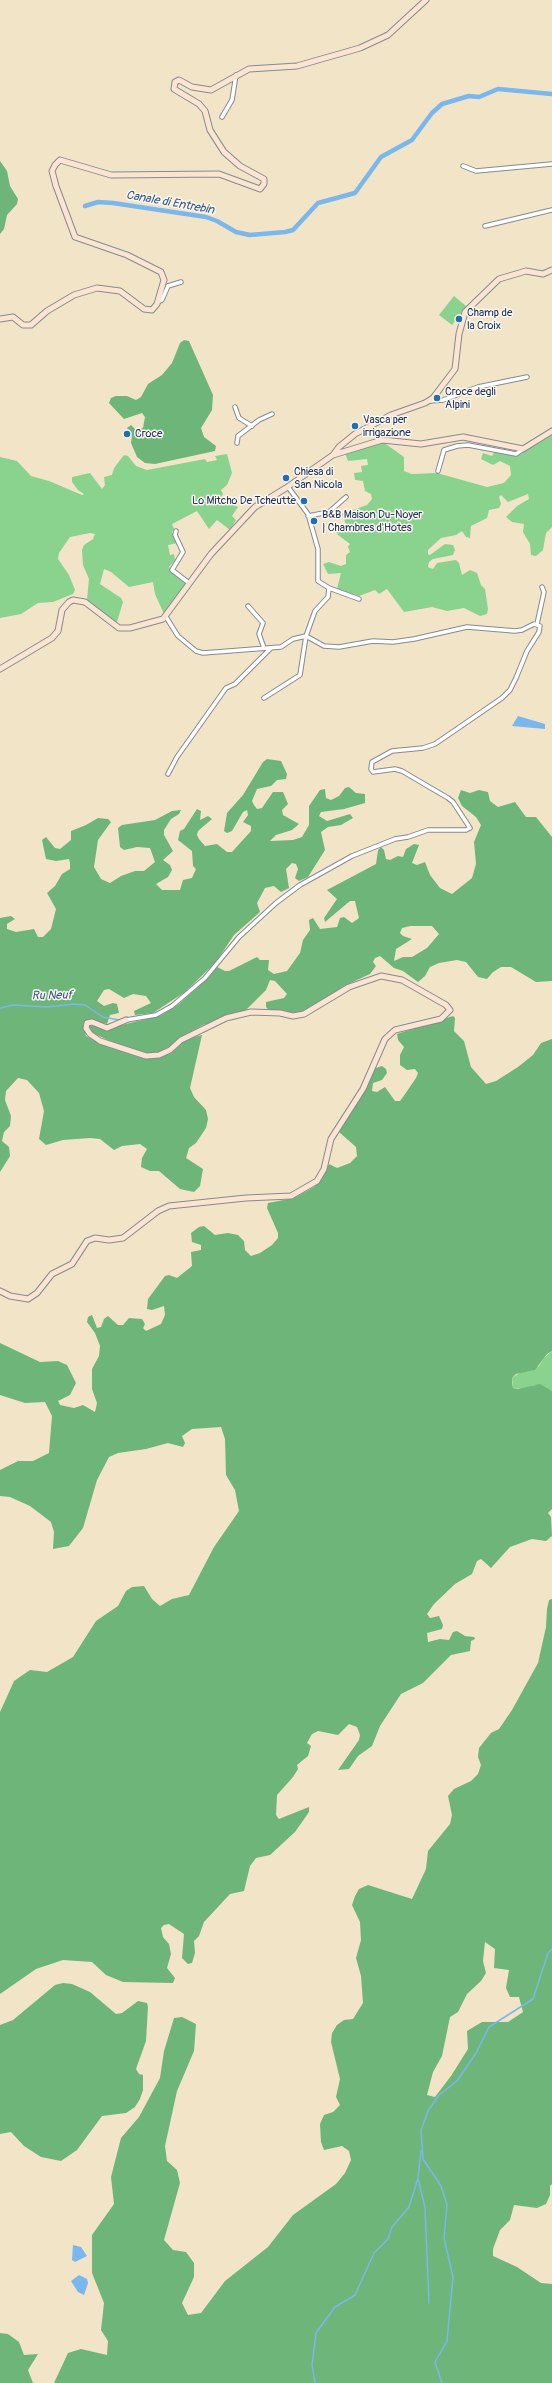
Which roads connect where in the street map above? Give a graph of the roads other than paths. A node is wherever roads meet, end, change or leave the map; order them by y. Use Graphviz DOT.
graph roads {
  1 [pos="426,0"];
  2 [pos="236,75"];
  3 [pos="222,117"];
  4 [pos="552,164"];
  5 [pos="463,166"];
  6 [pos="552,210"];
  7 [pos="485,226"];
  8 [pos="552,270"];
  9 [pos="181,282"];
  10 [pos="158,302"];
  11 [pos="0,320"];
  12 [pos="526,378"];
  13 [pos="430,401"];
  14 [pos="235,407"];
  15 [pos="272,414"];
  16 [pos="252,426"];
  17 [pos="552,431"];
  18 [pos="238,443"];
  19 [pos="523,449"];
  20 [pos="333,455"];
  21 [pos="438,470"];
  22 [pos="288,487"];
  23 [pos="346,496"];
  24 [pos="308,516"];
  25 [pos="176,530"];
  26 [pos="189,582"];
  27 [pos="542,587"];
  28 [pos="328,588"];
  29 [pos="359,599"];
  30 [pos="248,606"];
  31 [pos="166,617"];
  32 [pos="537,624"];
  33 [pos="306,636"];
  34 [pos="264,648"];
  35 [pos="271,648"];
  36 [pos="0,668"];
  37 [pos="264,698"];
  38 [pos="168,774"];
  39 [pos="126,1020"];
  40 [pos="0,1291"];
  1 -- 2 [label="street"];
  2 -- 3 [label="street"];
  2 -- 10 [label="street"];
  4 -- 5 [label="street"];
  6 -- 7 [label="street"];
  8 -- 13 [label="street"];
  9 -- 10 [label="street"];
  10 -- 11 [label="street"];
  12 -- 13 [label="street"];
  13 -- 20 [label="street"];
  14 -- 16 [label="street"];
  15 -- 16 [label="street"];
  16 -- 18 [label="street"];
  17 -- 19 [label="street"];
  19 -- 20 [label="street"];
  19 -- 21 [label="street"];
  20 -- 22 [label="street"];
  22 -- 24 [label="street"];
  22 -- 26 [label="street"];
  23 -- 24 [label="street"];
  24 -- 28 [label="street"];
  25 -- 26 [label="street"];
  26 -- 31 [label="street"];
  27 -- 32 [label="street"];
  28 -- 29 [label="street"];
  28 -- 33 [label="street"];
  30 -- 34 [label="street"];
  31 -- 34 [label="street"];
  31 -- 36 [label="street"];
  32 -- 33 [label="street"];
  32 -- 39 [label="street"];
  33 -- 35 [label="street"];
  33 -- 37 [label="street"];
  34 -- 35 [label="street"];
  35 -- 38 [label="street"];
  39 -- 40 [label="street"];
}
